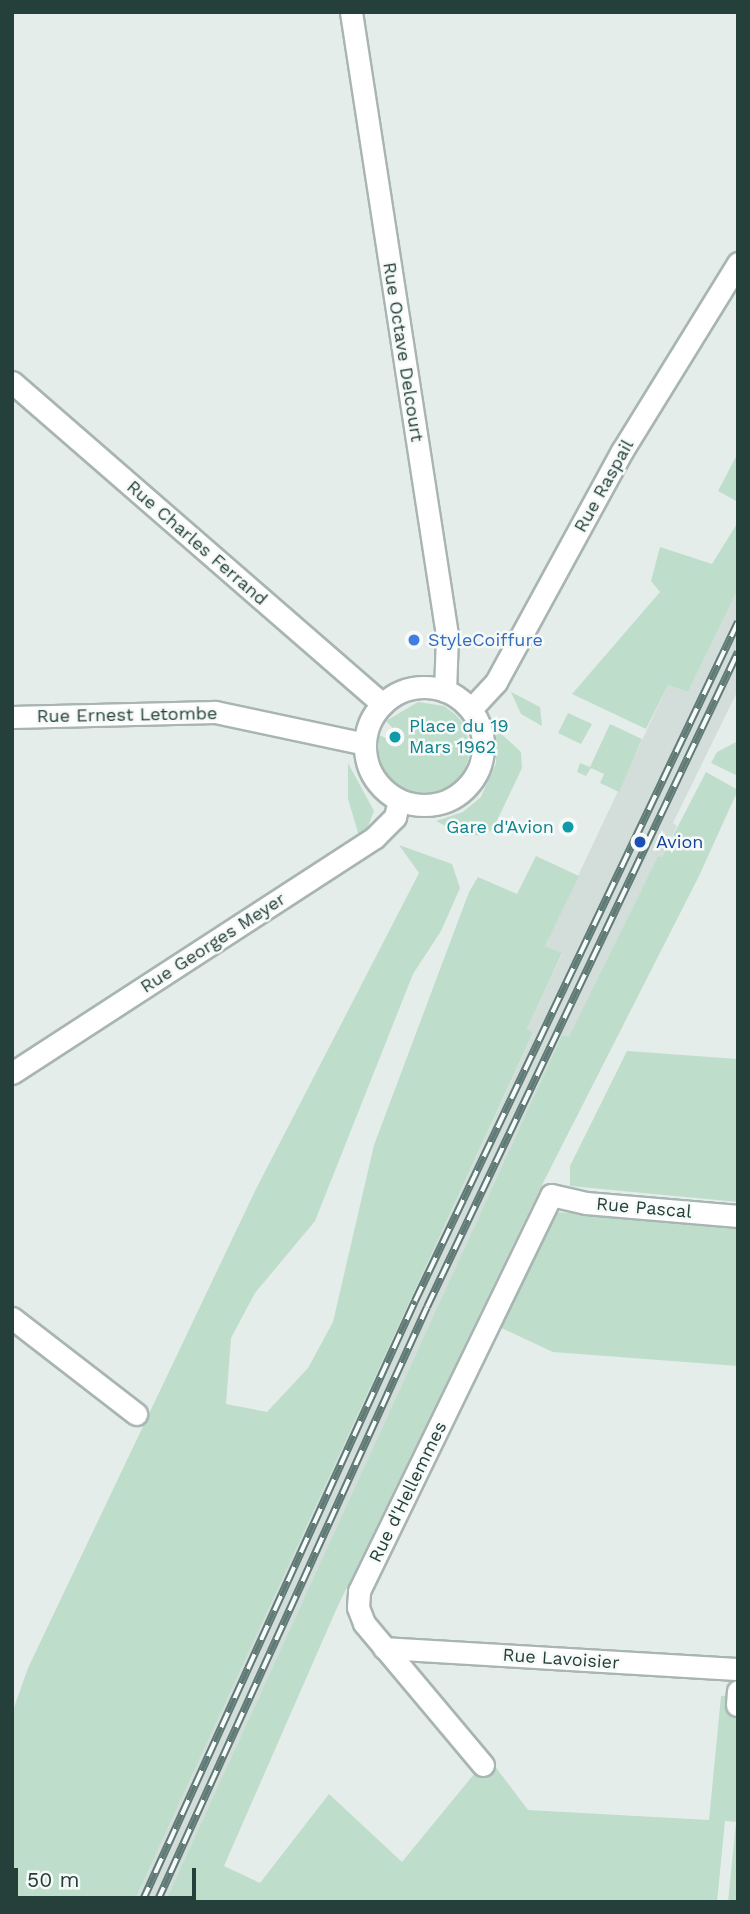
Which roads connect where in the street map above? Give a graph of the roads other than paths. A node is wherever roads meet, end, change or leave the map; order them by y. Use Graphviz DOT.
graph roads {
  1 [pos="351,12"];
  2 [pos="738,262"];
  3 [pos="12,382"];
  4 [pos="445,691"];
  5 [pos="383,704"];
  6 [pos="471,709"];
  7 [pos="12,717"];
  8 [pos="365,744"];
  9 [pos="399,800"];
  10 [pos="12,1073"];
  11 [pos="551,1195"];
  12 [pos="738,1216"];
  13 [pos="12,1318"];
  14 [pos="136,1414"];
  15 [pos="384,1648"];
  16 [pos="738,1669"];
  17 [pos="738,1691"];
  18 [pos="737,1704"];
  19 [pos="483,1765"];
  1 -- 4 [label="street, Rue Octave Delcourt"];
  2 -- 6 [label="street, Rue Raspail"];
  3 -- 5 [label="street, Rue Charles Ferrand"];
  4 -- 5 [label="street"];
  4 -- 6 [label="street"];
  5 -- 8 [label="street"];
  6 -- 9 [label="street"];
  7 -- 8 [label="street, Rue Ernest Letombe"];
  8 -- 9 [label="street"];
  9 -- 10 [label="street, Rue Georges Meyer"];
  11 -- 12 [label="street, Rue Pascal"];
  11 -- 15 [label="street, Rue d'Hellemmes"];
  13 -- 14 [label="street"];
  15 -- 16 [label="street, Rue Lavoisier"];
  15 -- 19 [label="street, Rue d'Hellemmes"];
  17 -- 18 [label="street"];
}
